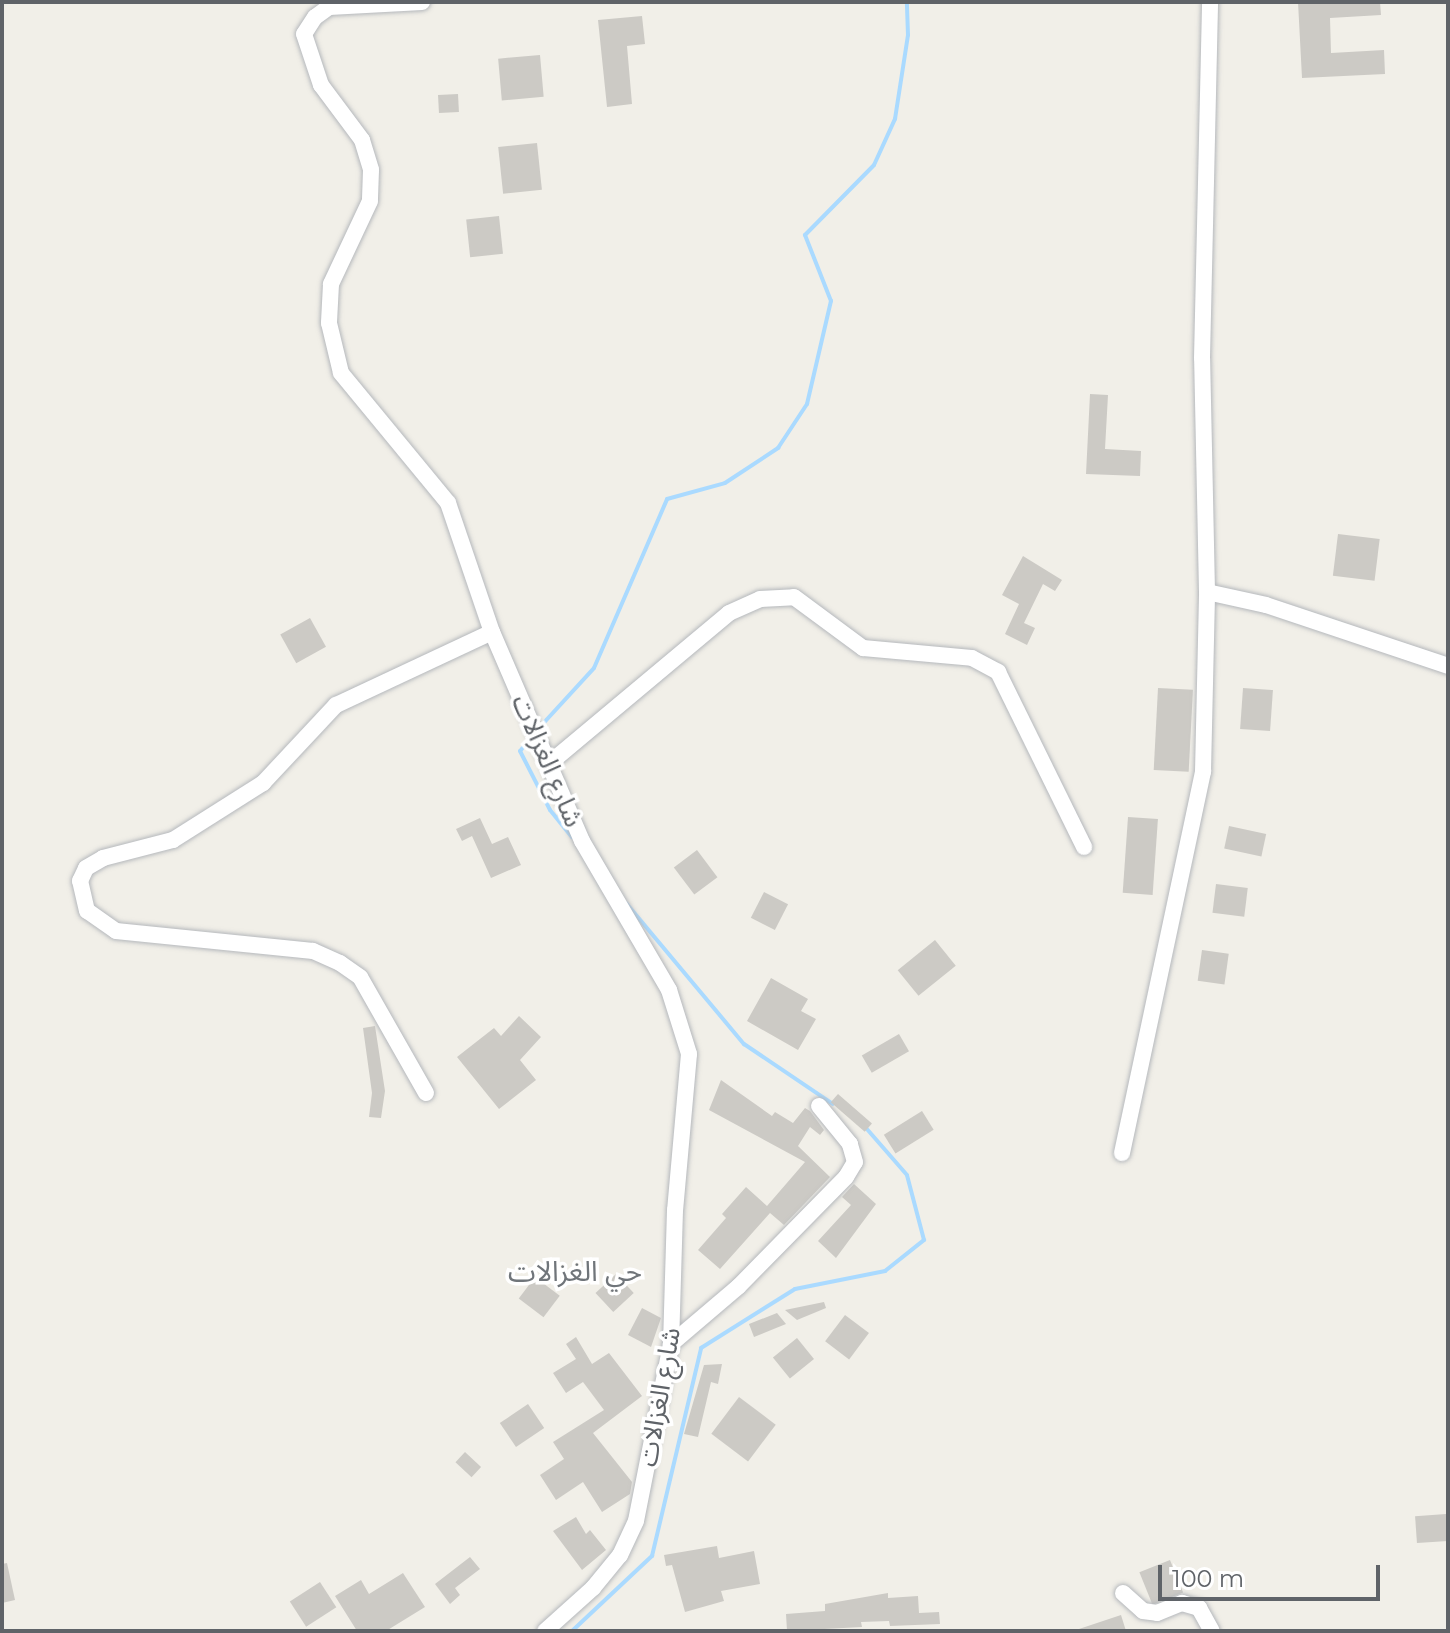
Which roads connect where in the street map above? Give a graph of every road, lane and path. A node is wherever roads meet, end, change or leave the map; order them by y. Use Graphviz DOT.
graph roads {
  1 [pos="422,2"];
  2 [pos="1210,2"];
  3 [pos="1207,592"];
  4 [pos="492,632"];
  5 [pos="1448,666"];
  6 [pos="551,762"];
  7 [pos="1084,847"];
  8 [pos="426,1093"];
  9 [pos="819,1106"];
  10 [pos="1122,1153"];
  11 [pos="671,1344"];
  12 [pos="1123,1593"];
  13 [pos="545,1631"];
  14 [pos="1212,1631"];
  1 -- 4 [label="street, شارع الغزالات"];
  2 -- 3 [label="street"];
  3 -- 5 [label="street"];
  3 -- 10 [label="street"];
  4 -- 6 [label="street, شارع الغزالات"];
  4 -- 8 [label="street"];
  6 -- 7 [label="street"];
  6 -- 11 [label="street, شارع الغزالات"];
  9 -- 11 [label="street"];
  11 -- 13 [label="street, شارع الغزالات"];
  12 -- 14 [label="street"];
}
